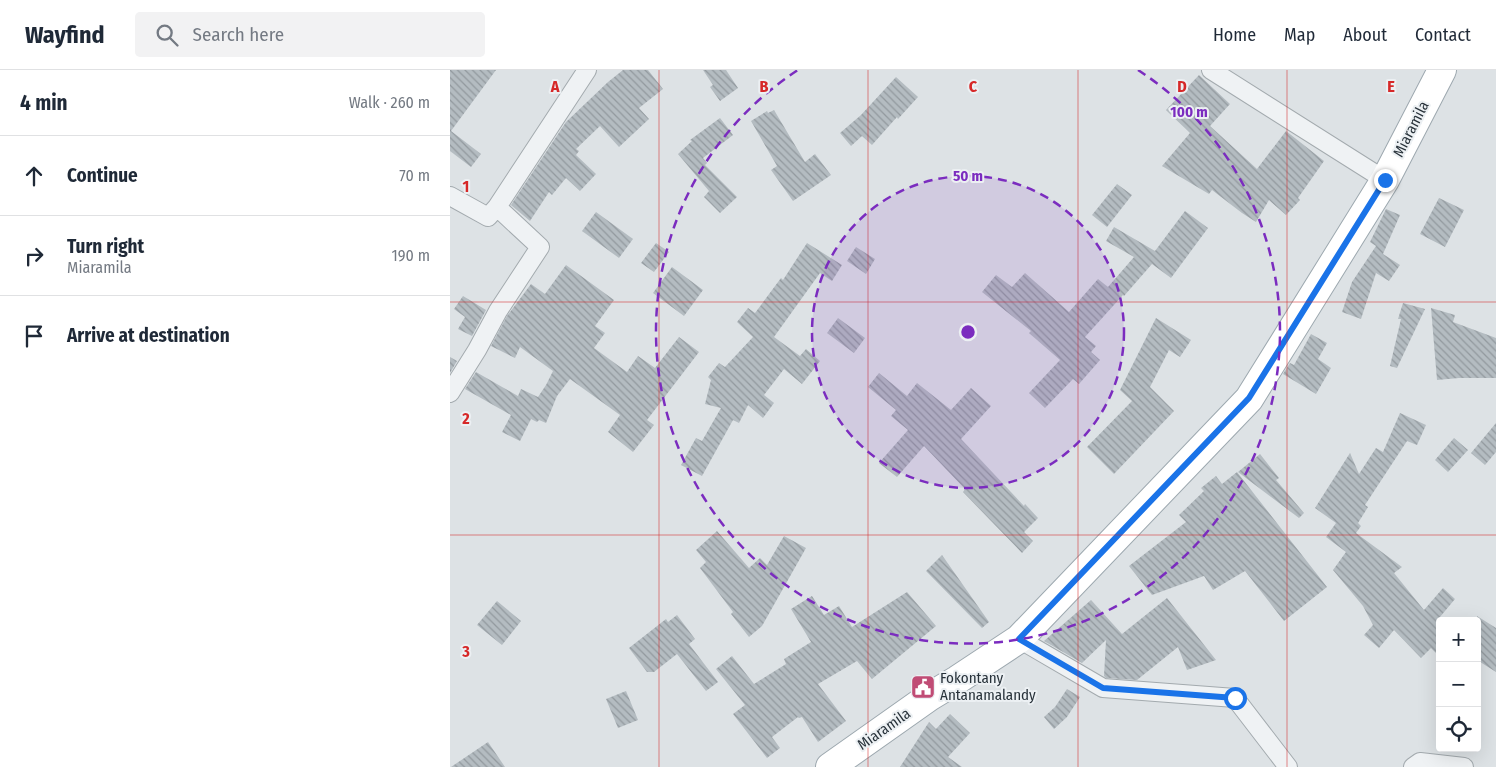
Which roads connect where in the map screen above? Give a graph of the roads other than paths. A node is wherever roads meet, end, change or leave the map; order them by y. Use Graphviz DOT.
graph roads {
  1 [pos="587,70"];
  2 [pos="1211,70"];
  3 [pos="1442,70"];
  4 [pos="1385,180"];
  5 [pos="450,196"];
  6 [pos="497,207"];
  7 [pos="450,393"];
  8 [pos="1019,639"];
  9 [pos="839,765"];
  10 [pos="1288,767"];
  11 [pos="1413,767"];
  12 [pos="1464,767"];
  1 -- 6 [label="street"];
  2 -- 4 [label="street"];
  3 -- 4 [label="main road, Miaramila"];
  4 -- 8 [label="main road, Miaramila"];
  5 -- 6 [label="street"];
  6 -- 7 [label="street"];
  8 -- 9 [label="main road, Miaramila"];
  8 -- 10 [label="street"];
  11 -- 12 [label="street"];
}
